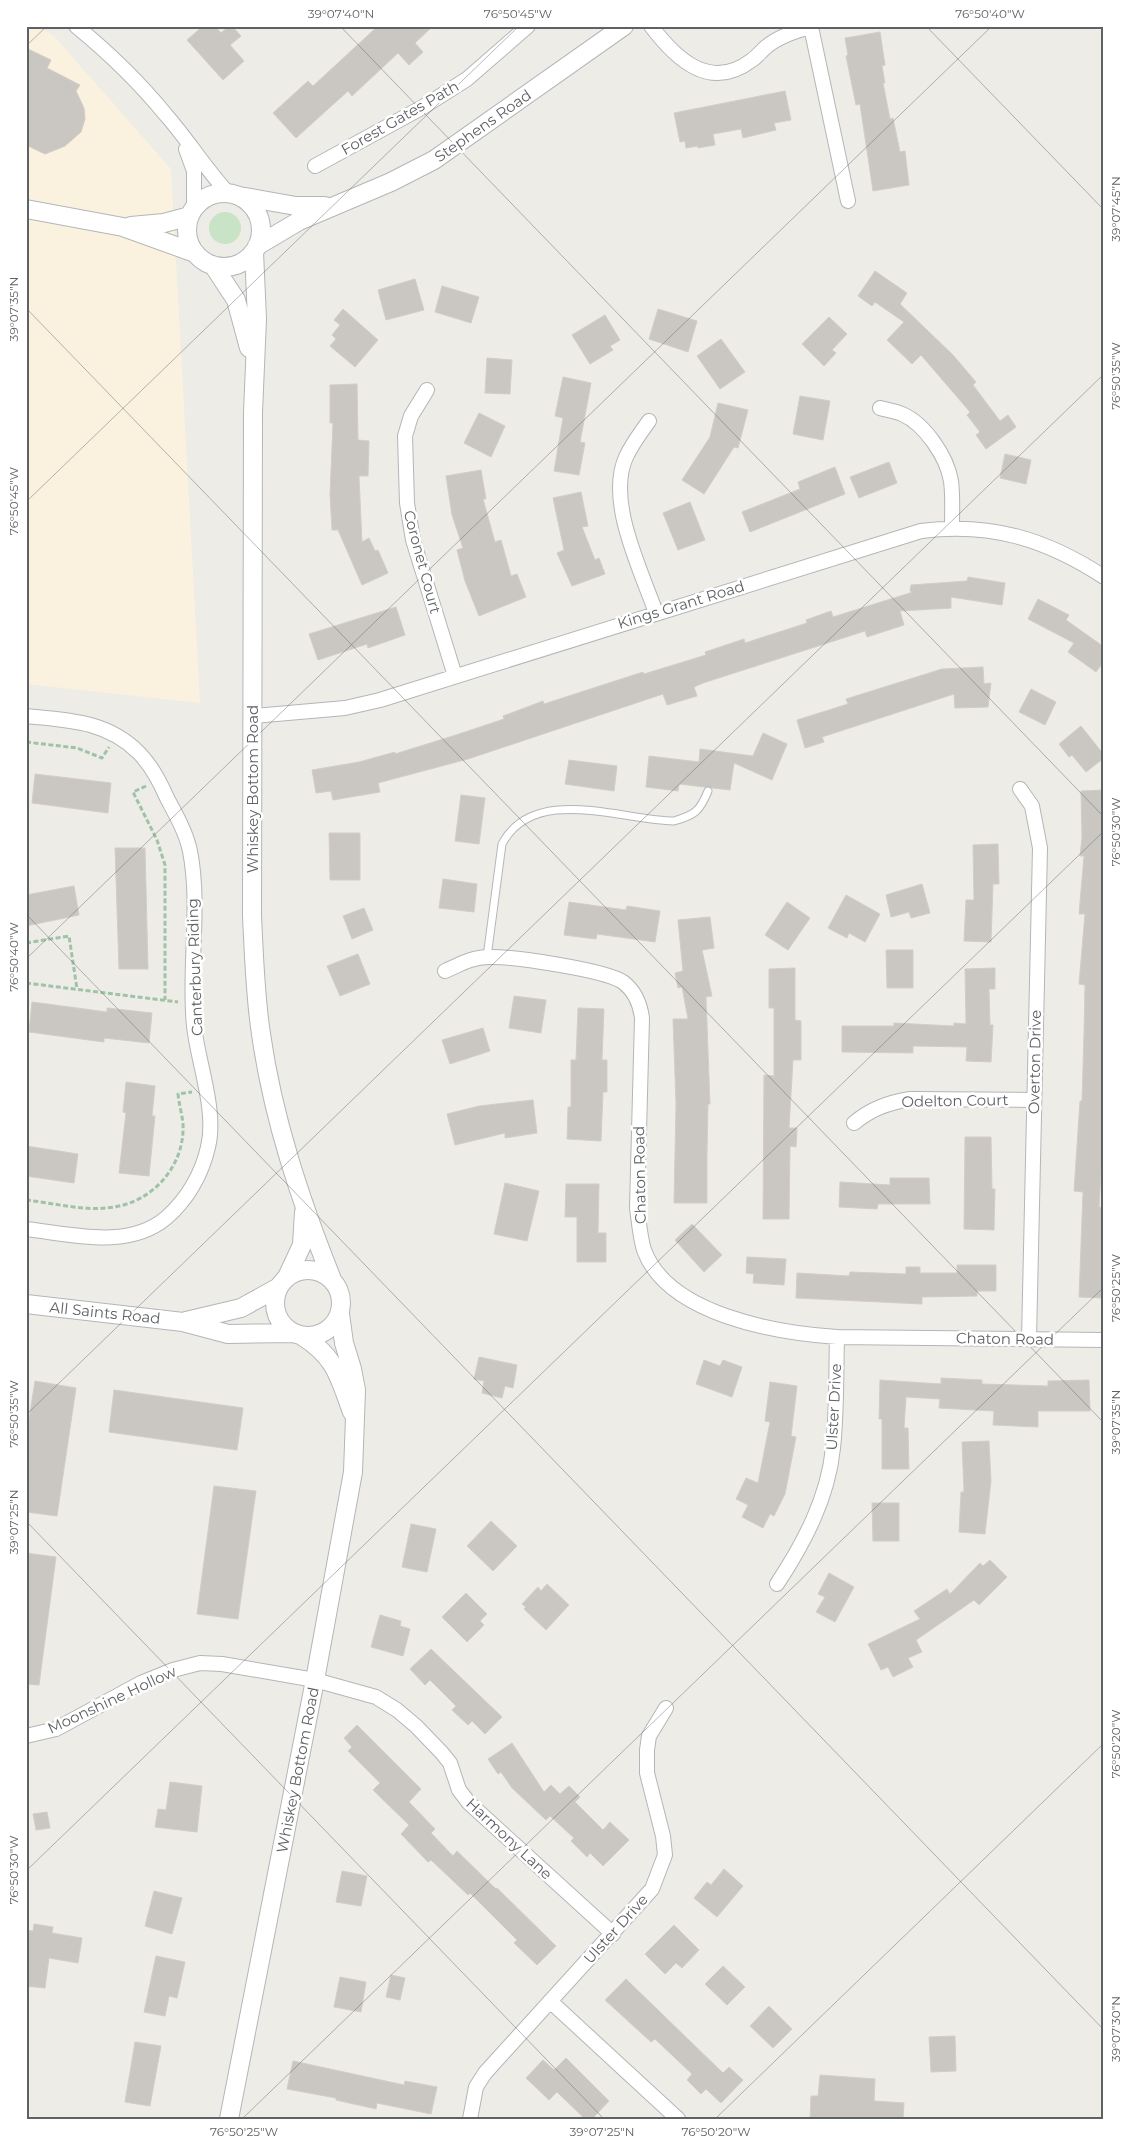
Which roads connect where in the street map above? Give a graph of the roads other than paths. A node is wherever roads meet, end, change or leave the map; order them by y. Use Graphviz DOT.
graph roads {
  1 [pos="76,26"];
  2 [pos="528,26"];
  3 [pos="624,26"];
  4 [pos="651,26"];
  5 [pos="180,134"];
  6 [pos="315,166"];
  7 [pos="232,194"];
  8 [pos="848,201"];
  9 [pos="331,206"];
  10 [pos="26,209"];
  11 [pos="192,212"];
  12 [pos="123,227"];
  13 [pos="255,249"];
  14 [pos="195,253"];
  15 [pos="213,265"];
  16 [pos="254,365"];
  17 [pos="426,390"];
  18 [pos="880,408"];
  19 [pos="649,421"];
  20 [pos="952,527"];
  21 [pos="1104,577"];
  22 [pos="656,613"];
  23 [pos="455,676"];
  24 [pos="26,716"];
  25 [pos="253,716"];
  26 [pos="1020,789"];
  27 [pos="708,791"];
  28 [pos="487,956"];
  29 [pos="445,971"];
  30 [pos="1034,1100"];
  31 [pos="854,1123"];
  32 [pos="304,1207"];
  33 [pos="26,1230"];
  34 [pos="283,1282"];
  35 [pos="333,1282"];
  36 [pos="26,1304"];
  37 [pos="340,1314"];
  38 [pos="183,1322"];
  39 [pos="297,1334"];
  40 [pos="837,1337"];
  41 [pos="1029,1339"];
  42 [pos="1104,1340"];
  43 [pos="354,1420"];
  44 [pos="776,1584"];
  45 [pos="316,1680"];
  46 [pos="666,1708"];
  47 [pos="26,1736"];
  48 [pos="613,1934"];
  49 [pos="550,2001"];
  50 [pos="229,2119"];
  51 [pos="470,2119"];
  52 [pos="678,2119"];
  1 -- 5 [label="street"];
  2 -- 6 [label="street, Forest Gates Path"];
  3 -- 9 [label="street, Stephens Road"];
  4 -- 8 [label="street"];
  5 -- 7 [label="street"];
  5 -- 11 [label="street"];
  7 -- 9 [label="street, Stephens Road"];
  7 -- 11 [label="street"];
  7 -- 13 [label="street"];
  9 -- 13 [label="street, Stephens Road"];
  10 -- 12 [label="street"];
  11 -- 12 [label="street"];
  11 -- 14 [label="street"];
  12 -- 14 [label="street"];
  13 -- 15 [label="street"];
  13 -- 16 [label="street, Whiskey Bottom Road"];
  14 -- 15 [label="street"];
  15 -- 16 [label="street, Whiskey Bottom Road"];
  16 -- 25 [label="street, Whiskey Bottom Road"];
  17 -- 23 [label="street, Coronet Court"];
  18 -- 20 [label="street"];
  19 -- 22 [label="street"];
  20 -- 21 [label="street, Kings Grant Road"];
  20 -- 22 [label="street, Kings Grant Road"];
  22 -- 23 [label="street, Kings Grant Road"];
  23 -- 25 [label="street, Kings Grant Road"];
  24 -- 33 [label="street, Canterbury Riding"];
  25 -- 32 [label="street, Whiskey Bottom Road"];
  26 -- 30 [label="street, Overton Drive"];
  27 -- 28 [label="lane"];
  28 -- 29 [label="street, Chaton Road"];
  28 -- 40 [label="street, Chaton Road"];
  30 -- 31 [label="street, Odelton Court"];
  30 -- 41 [label="street, Overton Drive"];
  32 -- 34 [label="street, Whiskey Bottom Road"];
  32 -- 35 [label="street, Whiskey Bottom Road"];
  34 -- 35 [label="street"];
  34 -- 38 [label="street, All Saints Road"];
  34 -- 39 [label="street"];
  35 -- 37 [label="street"];
  36 -- 38 [label="street, All Saints Road"];
  37 -- 39 [label="street"];
  37 -- 43 [label="street, Whiskey Bottom Road"];
  38 -- 39 [label="street, All Saints Road"];
  39 -- 43 [label="street, Whiskey Bottom Road"];
  40 -- 41 [label="street, Chaton Road"];
  40 -- 44 [label="street, Ulster Drive"];
  41 -- 42 [label="street, Chaton Road"];
  43 -- 45 [label="street, Whiskey Bottom Road"];
  45 -- 47 [label="street, Moonshine Hollow"];
  45 -- 48 [label="street, Harmony Lane"];
  45 -- 50 [label="street, Whiskey Bottom Road"];
  46 -- 48 [label="street, Ulster Drive"];
  48 -- 49 [label="street, Ulster Drive"];
  49 -- 51 [label="street, Ulster Drive"];
  49 -- 52 [label="street"];
}
